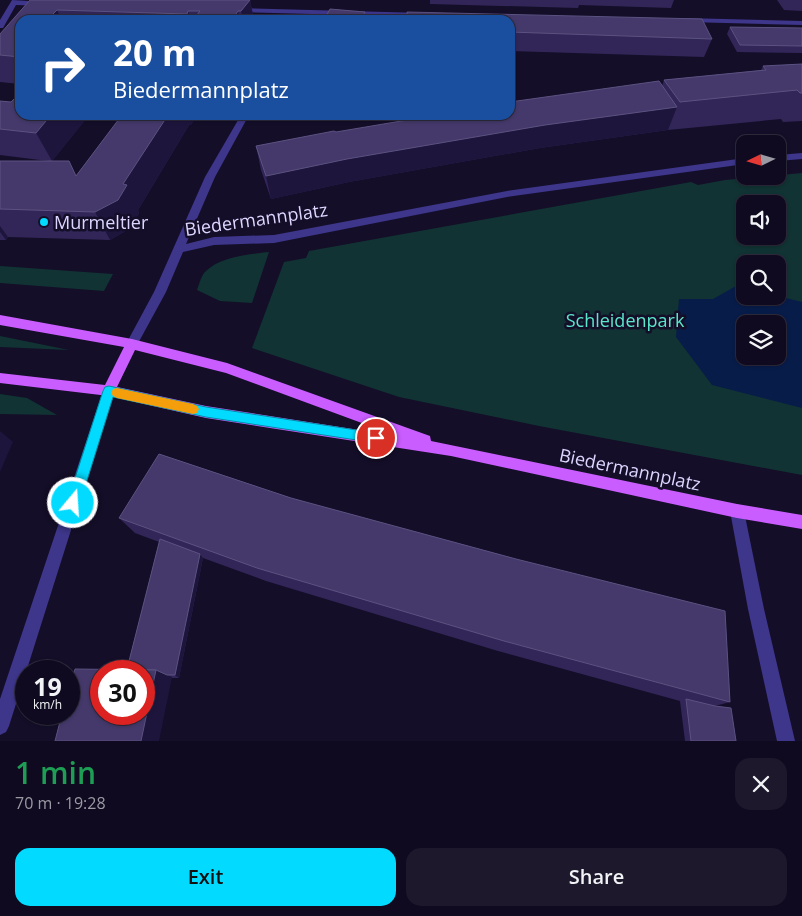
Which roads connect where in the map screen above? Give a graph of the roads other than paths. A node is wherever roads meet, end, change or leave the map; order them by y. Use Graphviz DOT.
graph roads {
  1 [pos="15,1"];
  2 [pos="54,4"];
  3 [pos="306,9"];
  4 [pos="224,10"];
  5 [pos="303,15"];
  6 [pos="434,15"];
  7 [pos="682,20"];
  8 [pos="802,23"];
  9 [pos="0,26"];
  10 [pos="242,120"];
  11 [pos="802,156"];
  12 [pos="786,157"];
  13 [pos="736,163"];
  14 [pos="179,248"];
  15 [pos="0,320"];
  16 [pos="132,344"];
  17 [pos="0,378"];
  18 [pos="109,391"];
  19 [pos="451,450"];
  20 [pos="737,511"];
  21 [pos="802,522"];
  22 [pos="0,726"];
  23 [pos="786,741"];
  1 -- 2 [label="street"];
  1 -- 9 [label="street"];
  3 -- 4 [label="street"];
  3 -- 5 [label="street"];
  3 -- 6 [label="street"];
  7 -- 8 [label="street"];
  10 -- 14 [label="street"];
  11 -- 12 [label="street"];
  13 -- 14 [label="street, Biedermannplatz"];
  14 -- 16 [label="street, Biedermannplatz"];
  15 -- 16 [label="main road"];
  16 -- 18 [label="main road"];
  16 -- 19 [label="main road, Biedermannplatz"];
  17 -- 18 [label="main road, Biedermannplatz"];
  18 -- 19 [label="main road, Biedermannplatz"];
  18 -- 22 [label="street"];
  19 -- 20 [label="main road, Biedermannplatz"];
  20 -- 21 [label="main road, Biedermannplatz"];
  20 -- 23 [label="street"];
}
